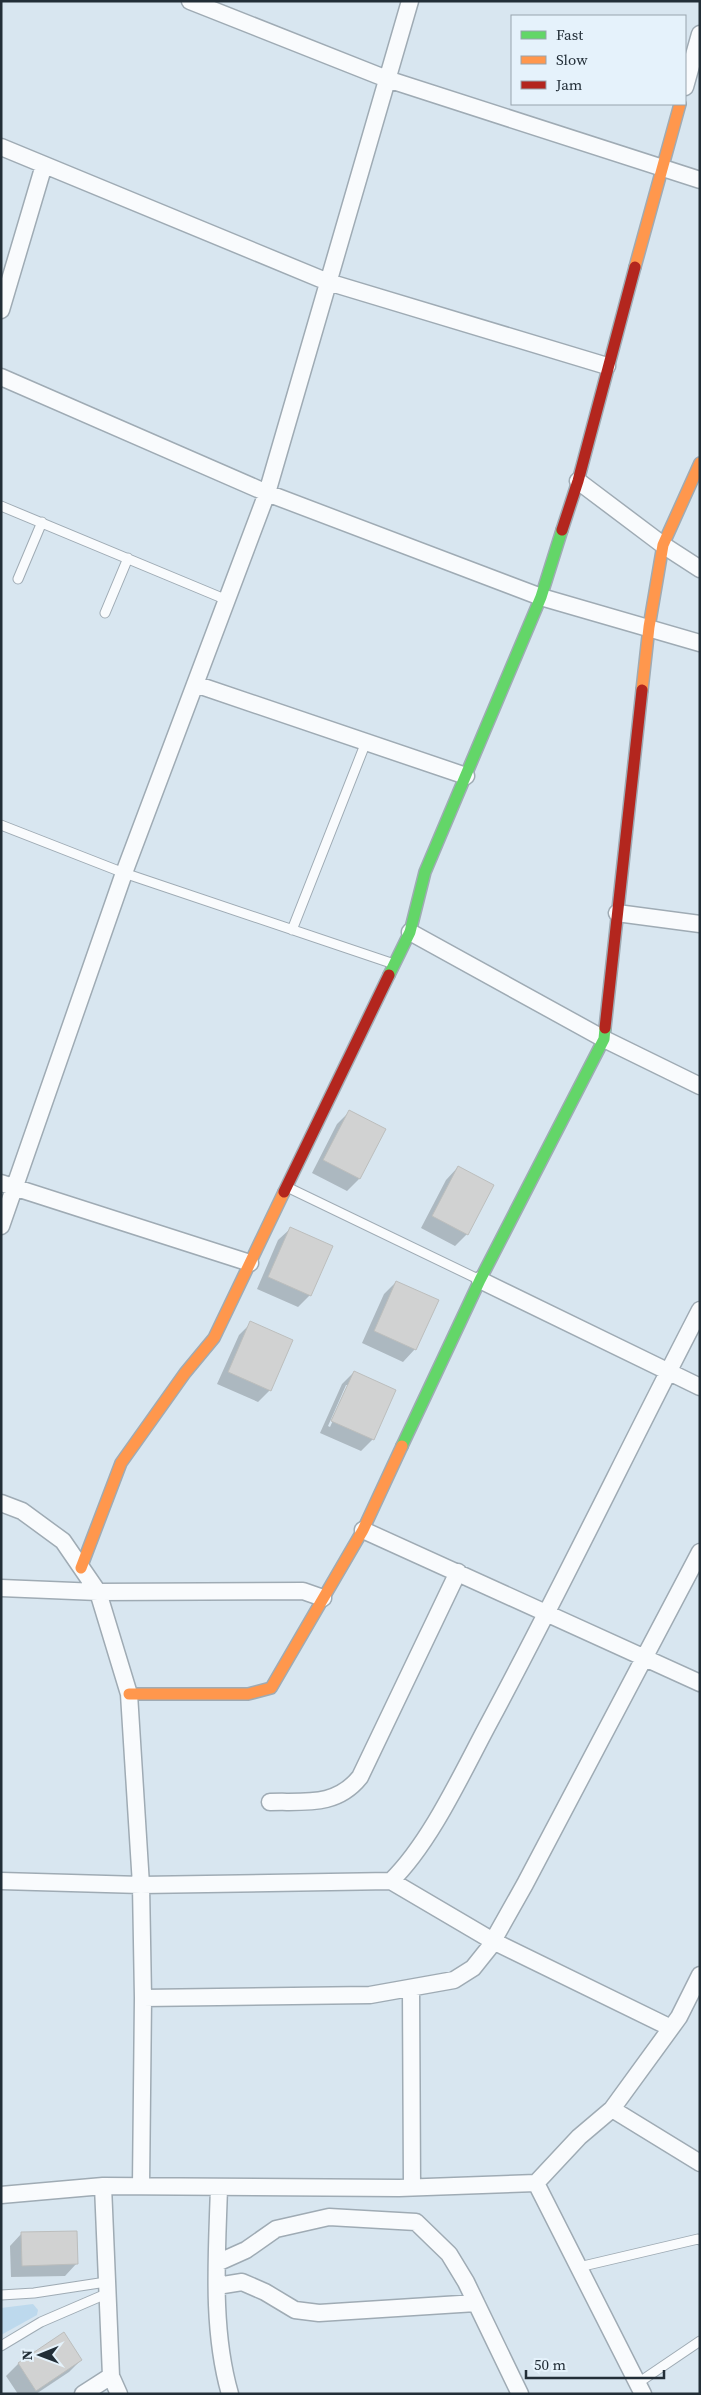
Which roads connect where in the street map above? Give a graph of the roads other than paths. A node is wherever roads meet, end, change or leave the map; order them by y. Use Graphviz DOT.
graph roads {
  1 [pos="190,1"];
  2 [pos="410,1"];
  3 [pos="700,34"];
  4 [pos="387,79"];
  5 [pos="686,83"];
  6 [pos="680,105"];
  7 [pos="1,147"];
  8 [pos="44,165"];
  9 [pos="662,168"];
  10 [pos="700,180"];
  11 [pos="328,282"];
  12 [pos="1,310"];
  13 [pos="607,366"];
  14 [pos="1,377"];
  15 [pos="700,463"];
  16 [pos="578,481"];
  17 [pos="267,493"];
  18 [pos="1,506"];
  19 [pos="42,522"];
  20 [pos="663,545"];
  21 [pos="128,558"];
  22 [pos="700,569"];
  23 [pos="18,579"];
  24 [pos="541,597"];
  25 [pos="227,600"];
  26 [pos="105,613"];
  27 [pos="649,627"];
  28 [pos="700,643"];
  29 [pos="195,684"];
  30 [pos="366,742"];
  31 [pos="466,776"];
  32 [pos="1,825"];
  33 [pos="124,873"];
  34 [pos="617,913"];
  35 [pos="700,924"];
  36 [pos="292,930"];
  37 [pos="410,932"];
  38 [pos="395,964"];
  39 [pos="604,1040"];
  40 [pos="700,1086"];
  41 [pos="8,1186"];
  42 [pos="287,1187"];
  43 [pos="1,1226"];
  44 [pos="250,1263"];
  45 [pos="480,1280"];
  46 [pos="700,1310"];
  47 [pos="668,1372"];
  48 [pos="700,1387"];
  49 [pos="1,1503"];
  50 [pos="363,1530"];
  51 [pos="700,1552"];
  52 [pos="81,1568"];
  53 [pos="458,1572"];
  54 [pos="1,1588"];
  55 [pos="98,1592"];
  56 [pos="323,1598"];
  57 [pos="548,1612"];
  58 [pos="645,1656"];
  59 [pos="700,1683"];
  60 [pos="129,1694"];
  61 [pos="270,1802"];
  62 [pos="1,1881"];
  63 [pos="391,1881"];
  64 [pos="141,1885"];
  65 [pos="493,1941"];
  66 [pos="700,1975"];
  67 [pos="411,1988"];
  68 [pos="143,1998"];
  69 [pos="671,2028"];
  70 [pos="612,2109"];
  71 [pos="700,2164"];
  72 [pos="536,2183"];
  73 [pos="103,2186"];
  74 [pos="141,2186"];
  75 [pos="219,2187"];
  76 [pos="412,2187"];
  77 [pos="1,2195"];
  78 [pos="700,2240"];
  79 [pos="217,2263"];
  80 [pos="579,2267"];
  81 [pos="217,2286"];
  82 [pos="106,2288"];
  83 [pos="1,2295"];
  84 [pos="476,2303"];
  85 [pos="700,2341"];
  86 [pos="1,2346"];
  87 [pos="111,2376"];
  88 [pos="640,2388"];
  89 [pos="83,2394"];
  90 [pos="119,2394"];
  91 [pos="230,2394"];
  92 [pos="520,2394"];
  1 -- 4 [label="street"];
  2 -- 4 [label="street"];
  3 -- 5 [label="street"];
  4 -- 9 [label="street"];
  4 -- 11 [label="street"];
  6 -- 9 [label="street"];
  7 -- 8 [label="street"];
  8 -- 11 [label="street"];
  8 -- 12 [label="street"];
  9 -- 10 [label="street"];
  9 -- 13 [label="street"];
  11 -- 13 [label="street"];
  11 -- 17 [label="street"];
  13 -- 16 [label="street"];
  14 -- 17 [label="street"];
  15 -- 20 [label="street"];
  16 -- 20 [label="street"];
  16 -- 24 [label="street"];
  17 -- 24 [label="street"];
  17 -- 25 [label="street"];
  18 -- 19 [label="lane"];
  19 -- 21 [label="lane"];
  19 -- 23 [label="lane"];
  20 -- 22 [label="street"];
  20 -- 27 [label="street"];
  21 -- 25 [label="lane"];
  21 -- 26 [label="lane"];
  24 -- 27 [label="street"];
  24 -- 31 [label="street"];
  25 -- 29 [label="street"];
  27 -- 28 [label="street"];
  27 -- 34 [label="street"];
  29 -- 30 [label="street"];
  29 -- 33 [label="street"];
  30 -- 31 [label="street"];
  30 -- 36 [label="lane"];
  31 -- 37 [label="street"];
  32 -- 33 [label="lane"];
  33 -- 36 [label="lane"];
  33 -- 41 [label="street"];
  34 -- 35 [label="street"];
  34 -- 39 [label="street"];
  36 -- 38 [label="lane"];
  37 -- 38 [label="street"];
  37 -- 39 [label="street"];
  38 -- 42 [label="street"];
  39 -- 40 [label="street"];
  39 -- 45 [label="street"];
  41 -- 43 [label="street"];
  41 -- 44 [label="street"];
  42 -- 44 [label="street"];
  42 -- 45 [label="lane"];
  44 -- 52 [label="street"];
  45 -- 47 [label="street"];
  45 -- 50 [label="street"];
  46 -- 47 [label="street"];
  47 -- 48 [label="street"];
  47 -- 57 [label="street"];
  49 -- 52 [label="street"];
  50 -- 53 [label="street"];
  50 -- 56 [label="street"];
  51 -- 58 [label="street"];
  52 -- 55 [label="street"];
  53 -- 57 [label="street"];
  53 -- 61 [label="street"];
  54 -- 55 [label="street"];
  55 -- 56 [label="street"];
  55 -- 60 [label="street"];
  56 -- 60 [label="street"];
  57 -- 58 [label="street"];
  57 -- 63 [label="street"];
  58 -- 59 [label="street"];
  58 -- 65 [label="street"];
  60 -- 64 [label="street"];
  62 -- 64 [label="street"];
  63 -- 64 [label="street"];
  63 -- 65 [label="street"];
  64 -- 68 [label="street"];
  65 -- 67 [label="street"];
  65 -- 69 [label="street"];
  66 -- 69 [label="street"];
  67 -- 68 [label="street"];
  67 -- 76 [label="street"];
  68 -- 74 [label="street"];
  69 -- 70 [label="street"];
  70 -- 71 [label="street"];
  70 -- 72 [label="street"];
  72 -- 76 [label="street"];
  72 -- 80 [label="street"];
  73 -- 74 [label="street"];
  73 -- 77 [label="street"];
  73 -- 82 [label="street"];
  74 -- 75 [label="street"];
  75 -- 76 [label="street"];
  75 -- 79 [label="street"];
  78 -- 80 [label="lane"];
  79 -- 81 [label="street"];
  79 -- 84 [label="street"];
  80 -- 88 [label="street"];
  81 -- 84 [label="street"];
  81 -- 91 [label="street"];
  82 -- 83 [label="lane"];
  82 -- 86 [label="lane"];
  82 -- 87 [label="street"];
  84 -- 92 [label="street"];
  85 -- 88 [label="lane"];
  87 -- 89 [label="street"];
  87 -- 90 [label="street"];
}
